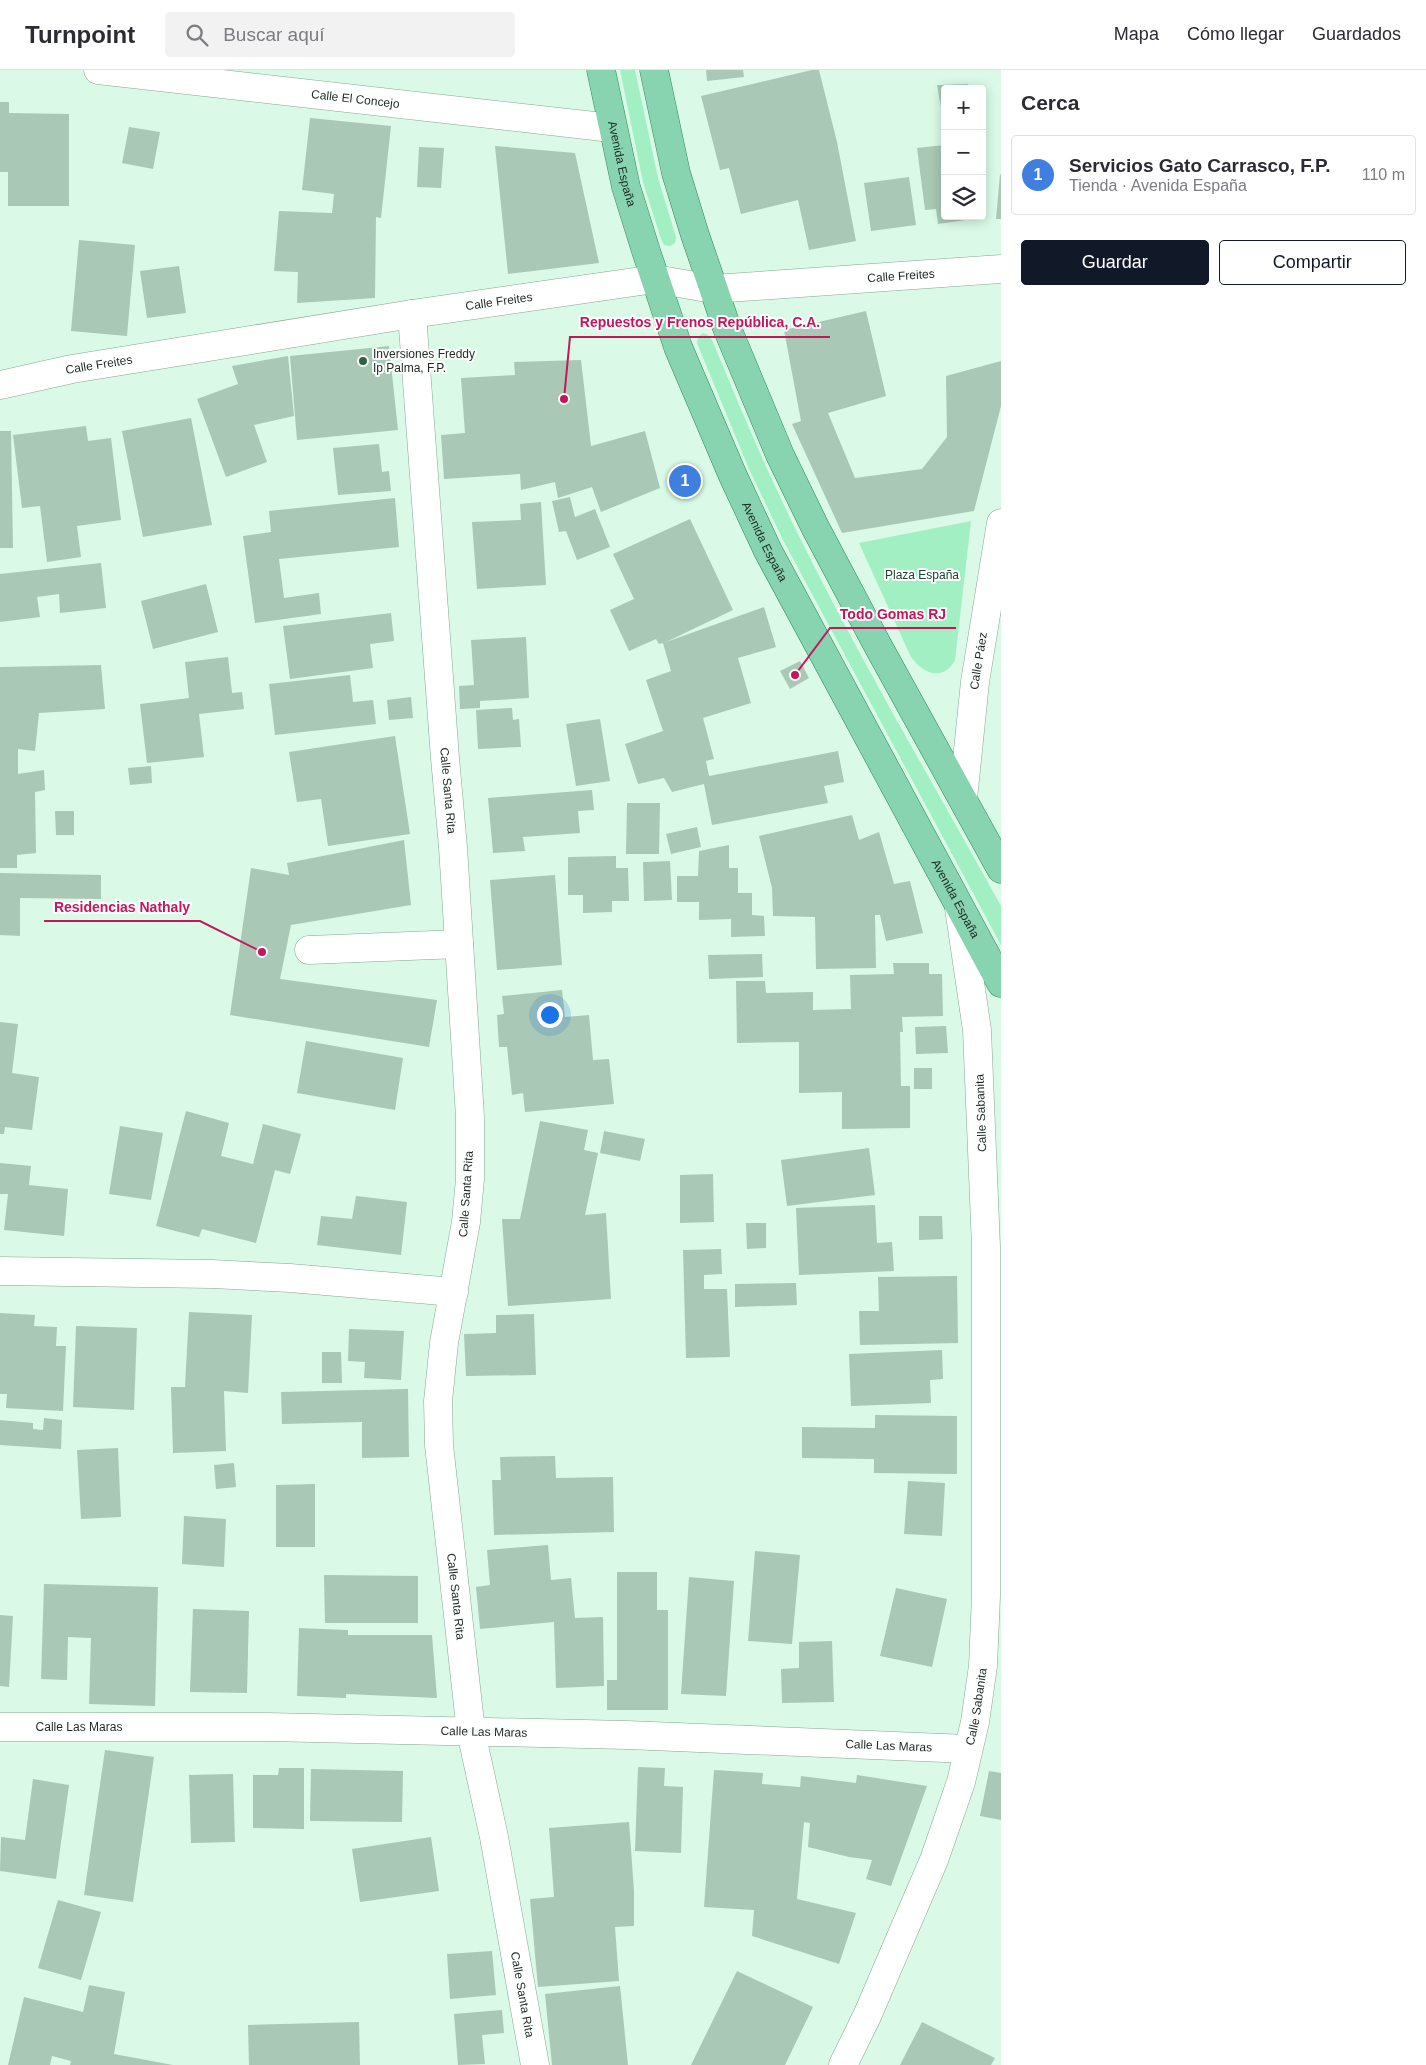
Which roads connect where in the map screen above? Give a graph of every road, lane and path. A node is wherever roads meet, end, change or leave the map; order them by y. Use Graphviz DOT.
graph roads {
  1 [pos="98,70"];
  2 [pos="601,70"];
  3 [pos="654,70"];
  4 [pos="612,128"];
  5 [pos="1001,269"];
  6 [pos="655,279"];
  7 [pos="713,289"];
  8 [pos="412,314"];
  9 [pos="0,385"];
  10 [pos="1001,523"];
  11 [pos="962,799"];
  12 [pos="1001,869"];
  13 [pos="959,904"];
  14 [pos="459,944"];
  15 [pos="309,950"];
  16 [pos="1001,983"];
  17 [pos="0,1270"];
  18 [pos="454,1292"];
  19 [pos="994,1314"];
  20 [pos="0,1727"];
  21 [pos="471,1732"];
  22 [pos="968,1749"];
  23 [pos="534,2065"];
  24 [pos="843,2065"];
  1 -- 4 [label="street, Calle El Concejo"];
  2 -- 4 [label="main road, Avenida España"];
  3 -- 7 [label="main road"];
  4 -- 6 [label="main road, Avenida España"];
  5 -- 7 [label="street, Calle Freites"];
  6 -- 7 [label="street, Calle Freites"];
  6 -- 8 [label="street, Calle Freites"];
  6 -- 13 [label="main road, Avenida España"];
  7 -- 11 [label="main road"];
  8 -- 9 [label="street, Calle Freites"];
  8 -- 14 [label="street, Calle Santa Rita"];
  10 -- 11 [label="street, Calle Páez"];
  11 -- 12 [label="main road"];
  13 -- 16 [label="main road, Avenida España"];
  13 -- 19 [label="street, Calle Sabanita"];
  14 -- 15 [label="street"];
  14 -- 18 [label="street, Calle Santa Rita"];
  17 -- 18 [label="street"];
  18 -- 21 [label="street, Calle Santa Rita"];
  19 -- 22 [label="street, Calle Sabanita"];
  20 -- 21 [label="street, Calle Las Maras"];
  21 -- 22 [label="street, Calle Las Maras"];
  21 -- 23 [label="street, Calle Santa Rita"];
  22 -- 24 [label="street, Calle Sabanita"];
}
